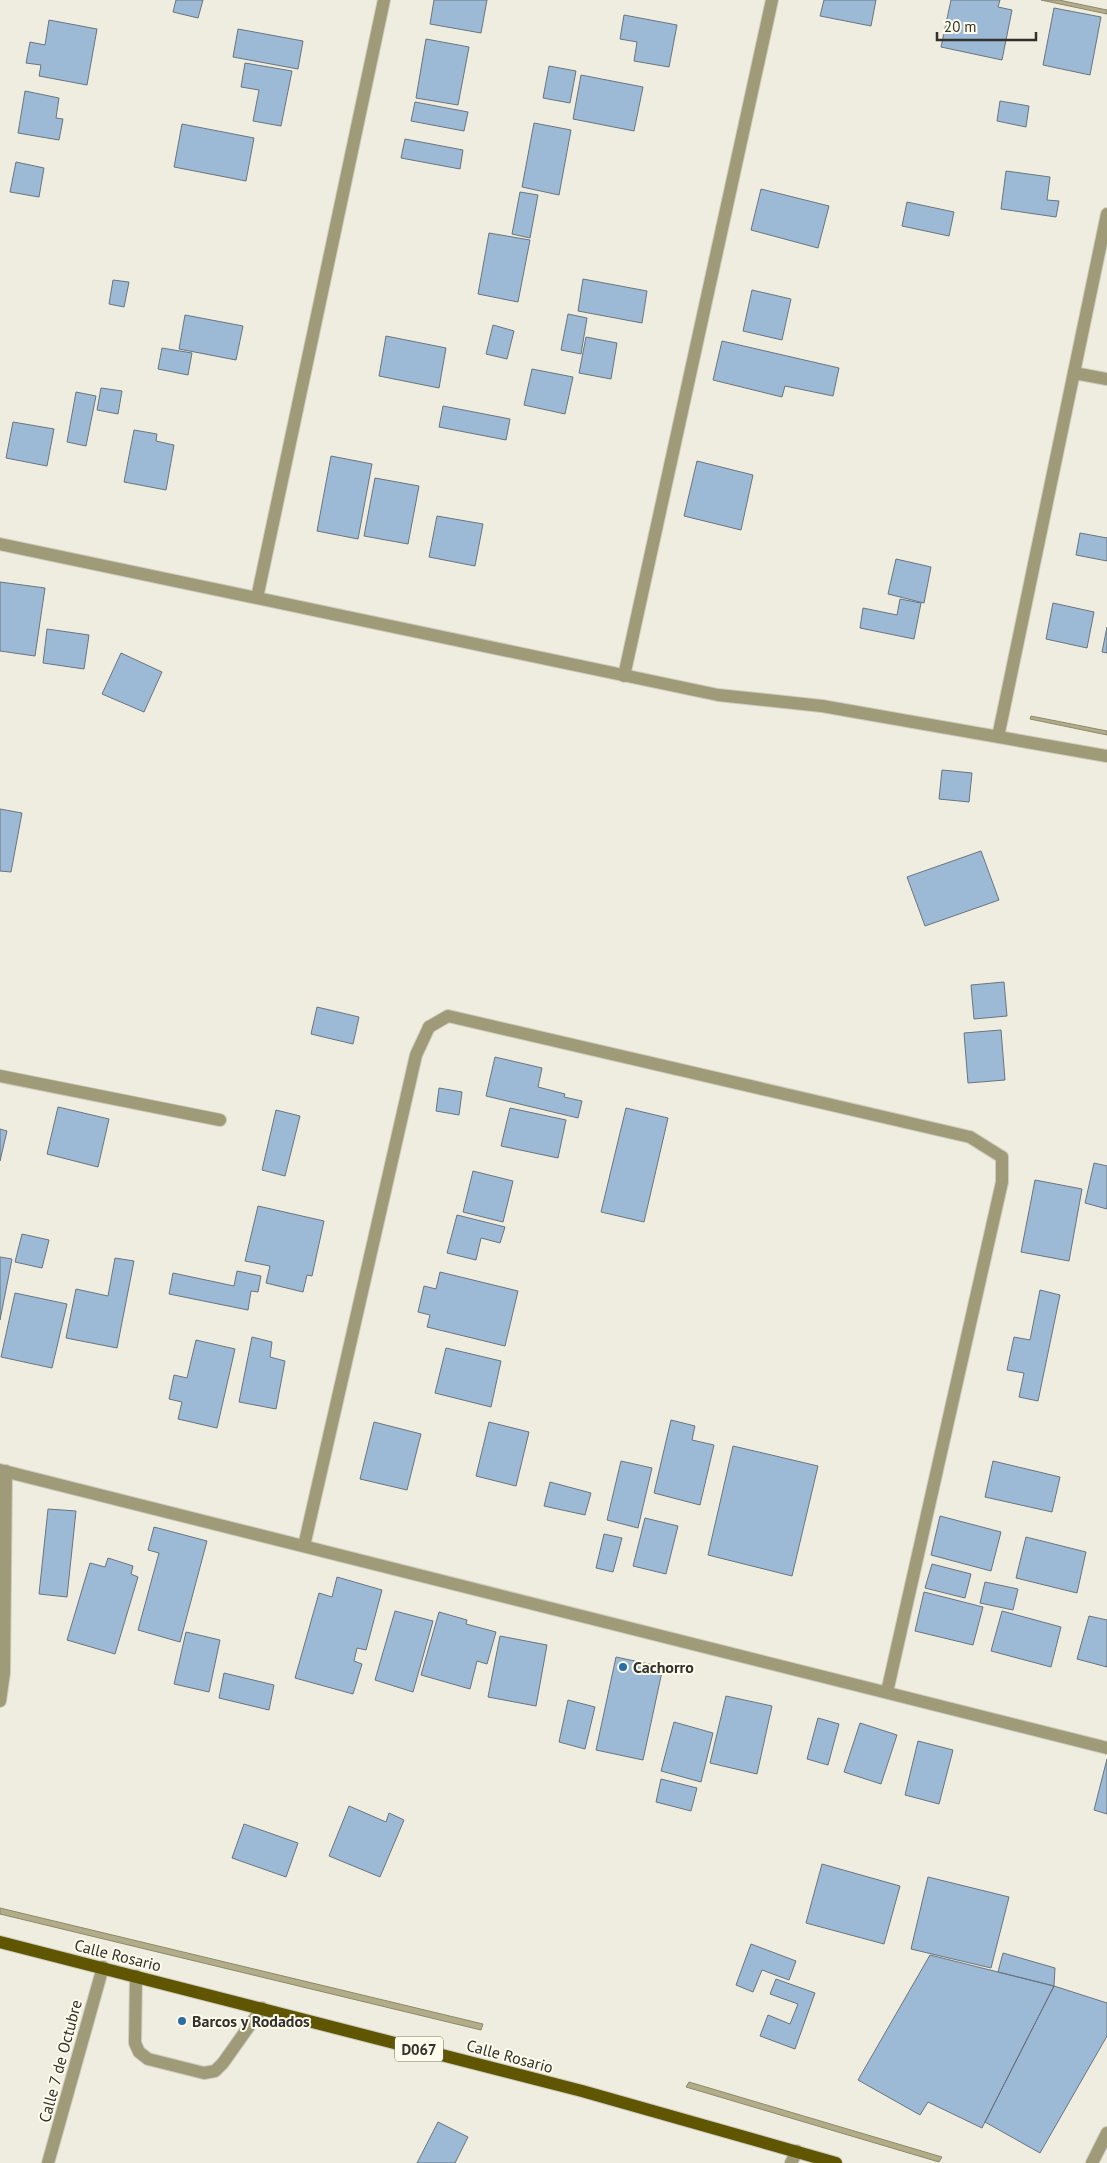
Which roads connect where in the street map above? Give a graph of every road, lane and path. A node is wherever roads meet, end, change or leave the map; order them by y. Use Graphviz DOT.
graph roads {
  1 [pos="384,0"];
  2 [pos="772,0"];
  3 [pos="1107,214"];
  4 [pos="1074,373"];
  5 [pos="1107,379"];
  6 [pos="0,544"];
  7 [pos="257,598"];
  8 [pos="624,676"];
  9 [pos="998,737"];
  10 [pos="1107,756"];
  11 [pos="0,1076"];
  12 [pos="220,1120"];
  13 [pos="3,1471"];
  14 [pos="304,1546"];
  15 [pos="886,1692"];
  16 [pos="0,1701"];
  17 [pos="1107,1748"];
  18 [pos="0,1942"];
  19 [pos="103,1967"];
  20 [pos="136,1976"];
  21 [pos="262,2008"];
  22 [pos="1107,2133"];
  23 [pos="794,2157"];
  24 [pos="48,2163"];
  25 [pos="836,2163"];
  26 [pos="1092,2163"];
  1 -- 7 [label="street"];
  2 -- 8 [label="street"];
  3 -- 4 [label="street"];
  4 -- 5 [label="street"];
  4 -- 9 [label="street"];
  6 -- 7 [label="street"];
  7 -- 8 [label="street"];
  8 -- 9 [label="street"];
  9 -- 10 [label="street"];
  11 -- 12 [label="street"];
  13 -- 14 [label="street"];
  13 -- 16 [label="street"];
  14 -- 15 [label="street"];
  14 -- 15 [label="street"];
  15 -- 17 [label="street"];
  18 -- 19 [label="main road, Calle Rosario / D067"];
  19 -- 20 [label="main road, Calle Rosario / D067"];
  19 -- 24 [label="street, Calle 7 de Octubre"];
  20 -- 21 [label="main road, Calle Rosario / D067"];
  20 -- 21 [label="street"];
  21 -- 23 [label="main road, Calle Rosario / D067"];
  22 -- 26 [label="street"];
  23 -- 25 [label="main road, Calle Rosario / D067"];
}
